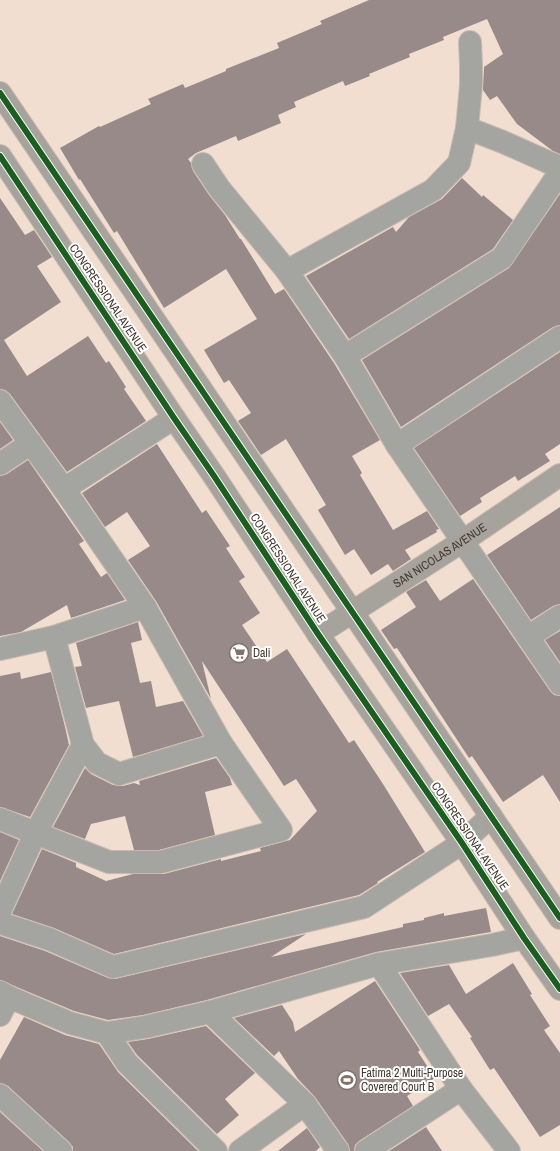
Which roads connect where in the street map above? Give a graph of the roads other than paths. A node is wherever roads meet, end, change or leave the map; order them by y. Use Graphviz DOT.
graph roads {
  1 [pos="470,42"];
  2 [pos="0,93"];
  3 [pos="467,128"];
  4 [pos="0,156"];
  5 [pos="203,164"];
  6 [pos="560,171"];
  7 [pos="287,271"];
  8 [pos="560,337"];
  9 [pos="345,356"];
  10 [pos="0,401"];
  11 [pos="174,418"];
  12 [pos="31,443"];
  13 [pos="397,445"];
  14 [pos="0,464"];
  15 [pos="560,476"];
  16 [pos="64,489"];
  17 [pos="463,541"];
  18 [pos="145,607"];
  19 [pos="352,613"];
  20 [pos="560,616"];
  21 [pos="318,634"];
  22 [pos="54,637"];
  23 [pos="528,637"];
  24 [pos="0,649"];
  25 [pos="560,684"];
  26 [pos="221,743"];
  27 [pos="83,745"];
  28 [pos="491,816"];
  29 [pos="0,820"];
  30 [pos="35,834"];
  31 [pos="462,843"];
  32 [pos="0,911"];
  33 [pos="560,918"];
  34 [pos="0,922"];
  35 [pos="524,938"];
  36 [pos="379,964"];
  37 [pos="560,989"];
  38 [pos="3,1001"];
  39 [pos="210,1012"];
  40 [pos="107,1034"];
  41 [pos="461,1089"];
  42 [pos="0,1095"];
  43 [pos="305,1104"];
  44 [pos="61,1151"];
  45 [pos="216,1151"];
  46 [pos="240,1151"];
  47 [pos="338,1151"];
  48 [pos="366,1151"];
  49 [pos="508,1151"];
  1 -- 3 [label="street"];
  2 -- 19 [label="main road"];
  3 -- 6 [label="street"];
  3 -- 7 [label="street"];
  4 -- 11 [label="main road, CONGRESSIONAL AVENUE"];
  5 -- 7 [label="street"];
  6 -- 9 [label="street"];
  7 -- 9 [label="street"];
  8 -- 13 [label="street"];
  9 -- 13 [label="street"];
  10 -- 12 [label="street"];
  11 -- 16 [label="street"];
  11 -- 21 [label="main road, CONGRESSIONAL AVENUE"];
  12 -- 14 [label="street"];
  12 -- 16 [label="street"];
  13 -- 17 [label="street"];
  15 -- 17 [label="main road, SAN NICOLAS AVENUE"];
  16 -- 18 [label="street"];
  17 -- 19 [label="main road, SAN NICOLAS AVENUE"];
  17 -- 23 [label="street"];
  18 -- 22 [label="street"];
  18 -- 26 [label="street"];
  19 -- 21 [label="main road, SAN NICOLAS AVENUE"];
  19 -- 28 [label="main road"];
  20 -- 23 [label="street"];
  21 -- 31 [label="main road, CONGRESSIONAL AVENUE"];
  22 -- 24 [label="street"];
  22 -- 27 [label="street"];
  23 -- 25 [label="street"];
  26 -- 27 [label="street"];
  26 -- 30 [label="street"];
  27 -- 30 [label="street"];
  28 -- 31 [label="street"];
  28 -- 33 [label="main road"];
  29 -- 30 [label="street"];
  30 -- 32 [label="street"];
  31 -- 34 [label="street"];
  31 -- 35 [label="main road, CONGRESSIONAL AVENUE"];
  35 -- 36 [label="street"];
  35 -- 37 [label="main road, CONGRESSIONAL AVENUE"];
  36 -- 39 [label="street"];
  36 -- 41 [label="street"];
  38 -- 40 [label="street"];
  39 -- 40 [label="street"];
  39 -- 43 [label="street"];
  40 -- 45 [label="street"];
  41 -- 48 [label="street"];
  41 -- 49 [label="street"];
  42 -- 44 [label="street"];
  43 -- 46 [label="street"];
  43 -- 47 [label="street"];
}
